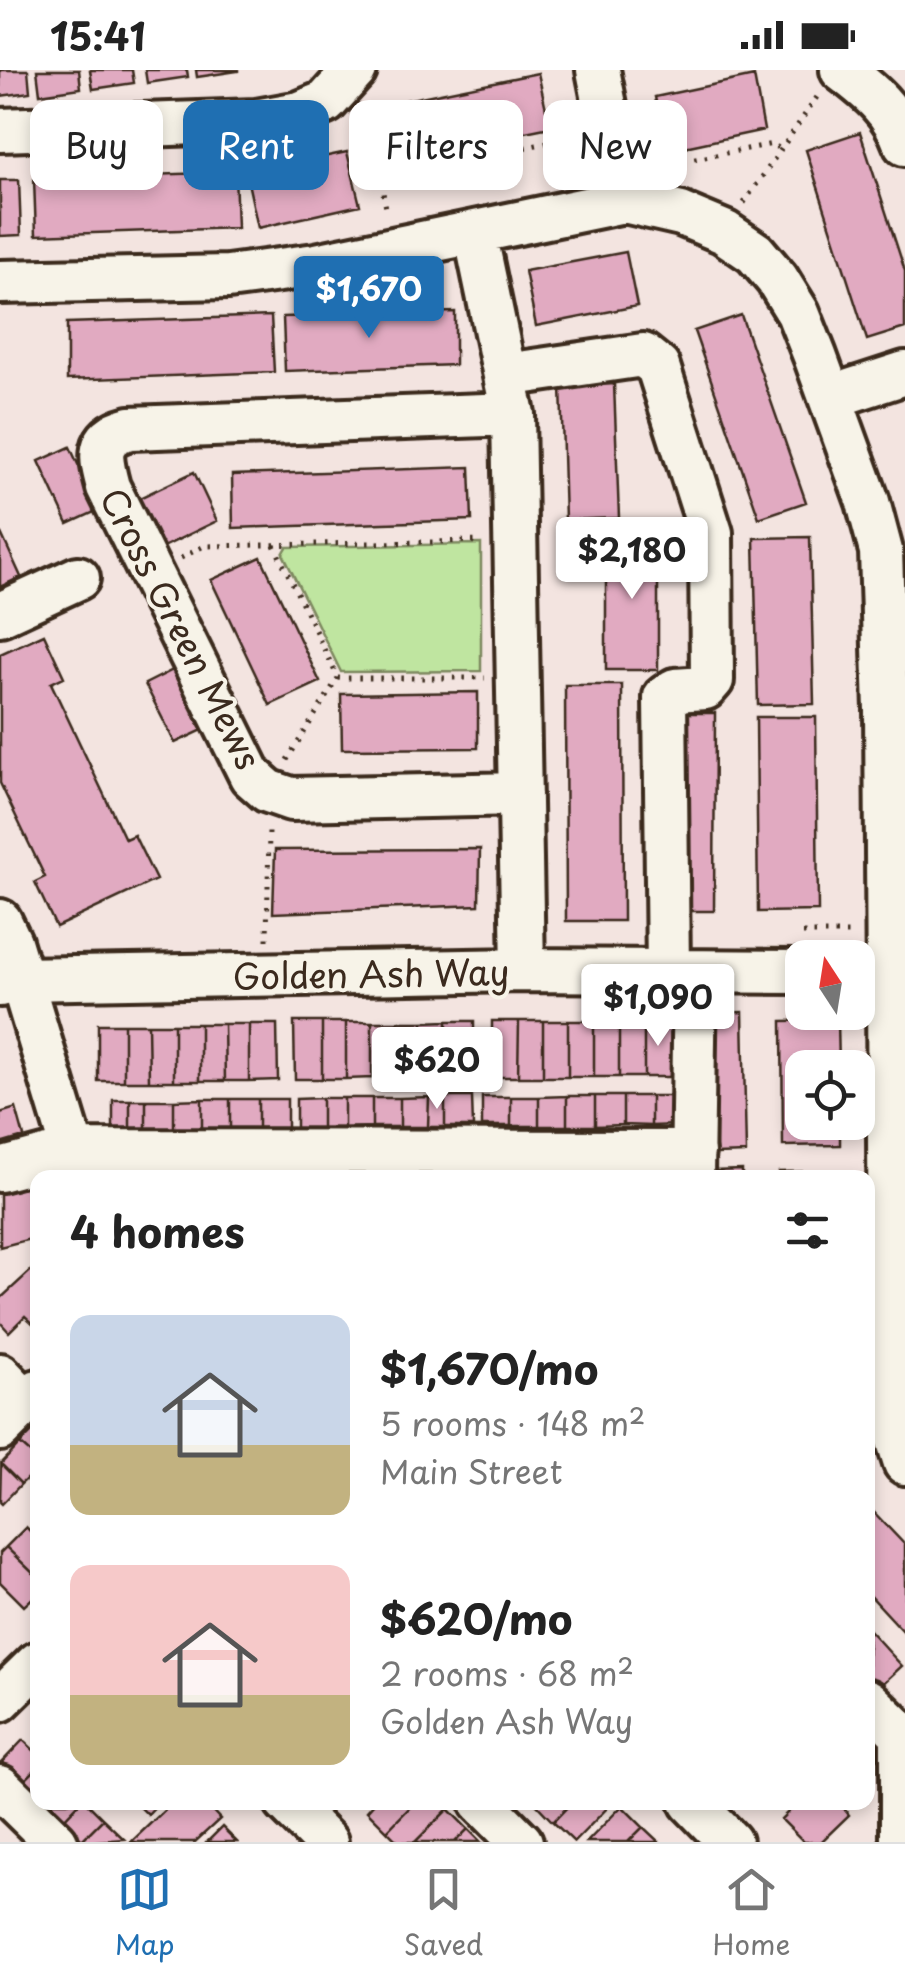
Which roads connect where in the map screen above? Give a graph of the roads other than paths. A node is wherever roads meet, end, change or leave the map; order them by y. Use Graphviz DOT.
graph roads {
  1 [pos="598,70"];
  2 [pos="834,78"];
  3 [pos="360,85"];
  4 [pos="604,100"];
  5 [pos="0,130"];
  6 [pos="905,144"];
  7 [pos="611,190"];
  8 [pos="628,190"];
  9 [pos="475,232"];
  10 [pos="0,282"];
  11 [pos="905,373"];
  12 [pos="509,395"];
  13 [pos="830,396"];
  14 [pos="887,502"];
  15 [pos="78,578"];
  16 [pos="0,614"];
  17 [pos="895,710"];
  18 [pos="520,794"];
  19 [pos="896,851"];
  20 [pos="0,920"];
  21 [pos="875,952"];
  22 [pos="523,970"];
  23 [pos="785,972"];
  24 [pos="682,973"];
  25 [pos="10,982"];
  26 [pos="875,1018"];
  27 [pos="76,1164"];
  28 [pos="693,1165"];
  29 [pos="0,1170"];
  30 [pos="905,1462"];
  31 [pos="875,1708"];
  32 [pos="0,1787"];
  33 [pos="297,1810"];
  34 [pos="489,1810"];
  35 [pos="699,1810"];
  36 [pos="56,1842"];
  37 [pos="326,1842"];
  38 [pos="521,1842"];
  39 [pos="730,1842"];
  40 [pos="902,1842"];
  1 -- 4 [label="street"];
  2 -- 6 [label="street"];
  3 -- 5 [label="street"];
  7 -- 9 [label="street"];
  8 -- 13 [label="street"];
  9 -- 10 [label="street"];
  9 -- 12 [label="street"];
  11 -- 13 [label="street"];
  12 -- 18 [label="street"];
  12 -- 18 [label="street, Cross Green Mews"];
  12 -- 24 [label="street, Cross Green Mews"];
  13 -- 14 [label="street"];
  14 -- 17 [label="street"];
  15 -- 16 [label="street"];
  17 -- 19 [label="street"];
  18 -- 22 [label="street"];
  19 -- 21 [label="street"];
  20 -- 25 [label="street"];
  22 -- 24 [label="street, Golden Ash Way"];
  22 -- 25 [label="street, Golden Ash Way"];
  23 -- 24 [label="street, Golden Ash Way"];
  24 -- 28 [label="street"];
  25 -- 27 [label="street"];
  26 -- 30 [label="street"];
  27 -- 28 [label="street"];
  27 -- 29 [label="street"];
  31 -- 40 [label="street"];
  32 -- 36 [label="street"];
  33 -- 37 [label="street"];
  34 -- 38 [label="street"];
  35 -- 39 [label="street"];
}
